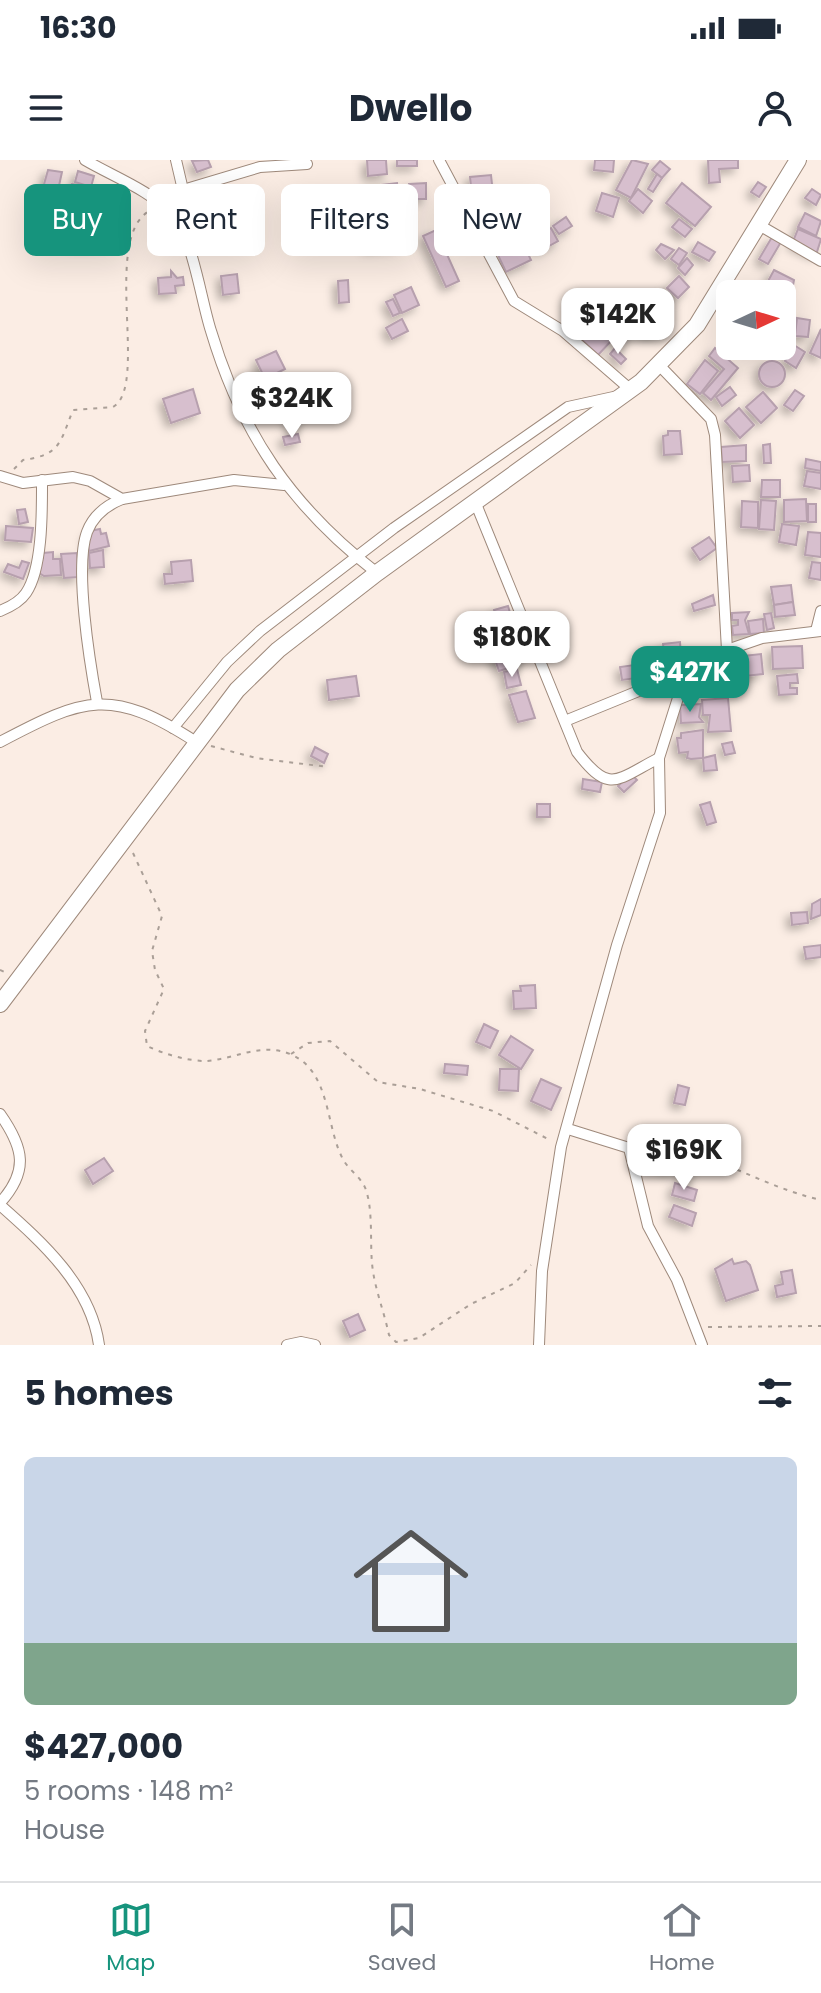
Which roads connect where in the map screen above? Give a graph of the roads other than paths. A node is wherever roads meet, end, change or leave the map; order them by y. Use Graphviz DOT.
graph roads {
  1 [pos="85,160"];
  2 [pos="176,160"];
  3 [pos="439,160"];
  4 [pos="798,160"];
  5 [pos="307,164"];
  6 [pos="182,184"];
  7 [pos="203,184"];
  8 [pos="147,197"];
  9 [pos="759,225"];
  10 [pos="189,256"];
  11 [pos="821,261"];
  12 [pos="659,365"];
  13 [pos="627,392"];
  14 [pos="3,477"];
  15 [pos="42,480"];
  16 [pos="284,485"];
  17 [pos="122,499"];
  18 [pos="476,504"];
  19 [pos="356,556"];
  20 [pos="377,573"];
  21 [pos="0,611"];
  22 [pos="821,611"];
  23 [pos="819,631"];
  24 [pos="727,650"];
  25 [pos="692,669"];
  26 [pos="97,702"];
  27 [pos="565,721"];
  28 [pos="173,728"];
  29 [pos="0,742"];
  30 [pos="196,742"];
  31 [pos="659,758"];
  32 [pos="0,1004"];
  33 [pos="0,1114"];
  34 [pos="568,1129"];
  35 [pos="0,1204"];
  36 [pos="99,1345"];
  37 [pos="287,1345"];
  38 [pos="315,1345"];
  39 [pos="539,1345"];
  40 [pos="702,1345"];
  1 -- 8 [label="street"];
  2 -- 6 [label="street"];
  3 -- 13 [label="street"];
  4 -- 9 [label="main road"];
  5 -- 7 [label="street"];
  9 -- 11 [label="street"];
  9 -- 12 [label="main road"];
  10 -- 16 [label="street"];
  12 -- 13 [label="main road"];
  12 -- 24 [label="street"];
  13 -- 18 [label="main road"];
  13 -- 19 [label="street"];
  14 -- 15 [label="street"];
  15 -- 17 [label="street"];
  15 -- 21 [label="street"];
  16 -- 17 [label="street"];
  16 -- 19 [label="street"];
  17 -- 26 [label="street"];
  18 -- 20 [label="main road"];
  18 -- 27 [label="street"];
  19 -- 20 [label="street"];
  19 -- 28 [label="street"];
  20 -- 30 [label="main road"];
  22 -- 23 [label="street"];
  23 -- 24 [label="street"];
  24 -- 25 [label="street"];
  25 -- 27 [label="street"];
  25 -- 31 [label="street"];
  26 -- 28 [label="street"];
  26 -- 29 [label="street"];
  27 -- 31 [label="street"];
  28 -- 30 [label="street"];
  30 -- 32 [label="main road"];
  31 -- 34 [label="street"];
  33 -- 35 [label="street"];
  34 -- 39 [label="street"];
  34 -- 40 [label="street"];
  35 -- 36 [label="street"];
  37 -- 38 [label="street"];
}
